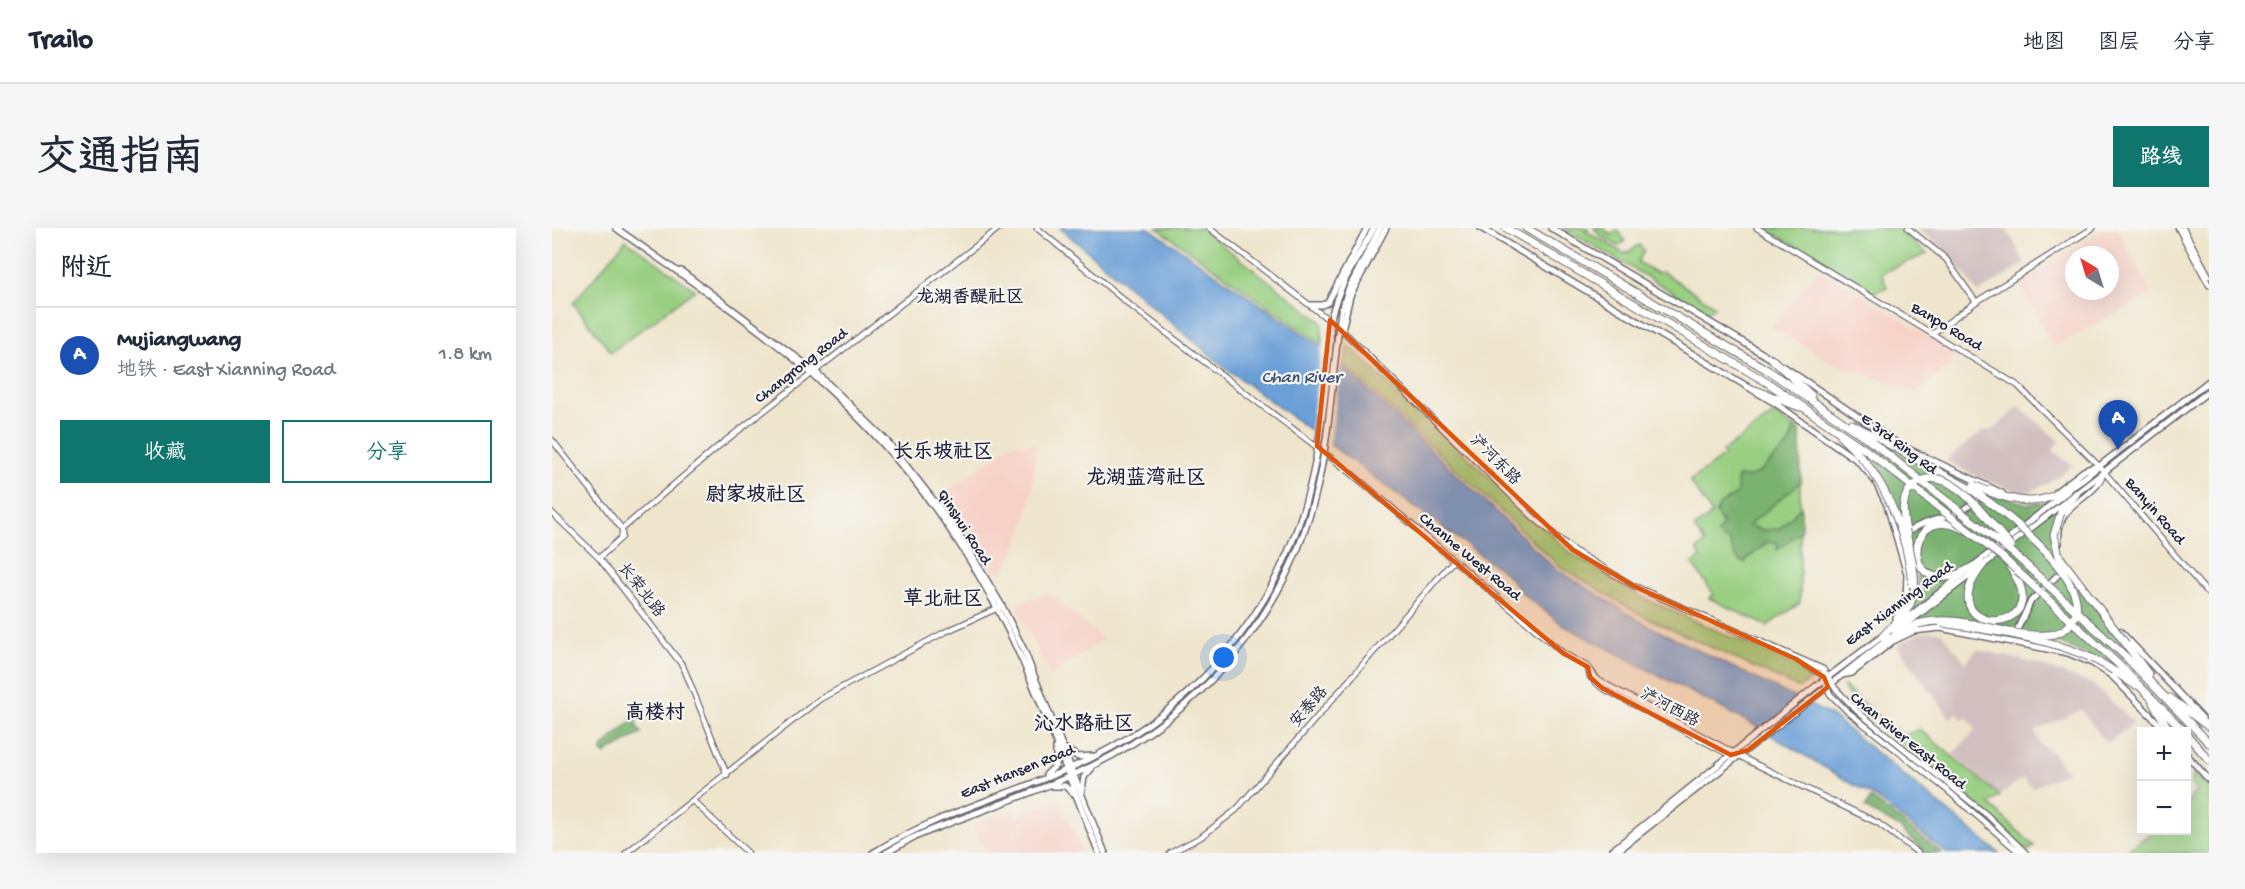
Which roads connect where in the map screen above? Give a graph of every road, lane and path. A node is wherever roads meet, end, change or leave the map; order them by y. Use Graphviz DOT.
graph roads {
  1 [pos="616,228"];
  2 [pos="622,228"];
  3 [pos="999,228"];
  4 [pos="1037,228"];
  5 [pos="1209,228"];
  6 [pos="1367,228"];
  7 [pos="1374,228"];
  8 [pos="1380,228"];
  9 [pos="1386,228"];
  10 [pos="1481,228"];
  11 [pos="1506,228"];
  12 [pos="1526,228"];
  13 [pos="1551,228"];
  14 [pos="1757,228"];
  15 [pos="1908,228"];
  16 [pos="2093,228"];
  17 [pos="2178,228"];
  18 [pos="2183,228"];
  19 [pos="1355,269"];
  20 [pos="1343,276"];
  21 [pos="2209,276"];
  22 [pos="1343,285"];
  23 [pos="2209,285"];
  24 [pos="1334,292"];
  25 [pos="1976,302"];
  26 [pos="1311,305"];
  27 [pos="1330,320"];
  28 [pos="1341,328"];
  29 [pos="1932,334"];
  30 [pos="1773,360"];
  31 [pos="814,373"];
  32 [pos="2209,381"];
  33 [pos="1755,390"];
  34 [pos="2209,391"];
  35 [pos="1818,404"];
  36 [pos="1809,410"];
  37 [pos="1831,413"];
  38 [pos="1824,420"];
  39 [pos="552,440"];
  40 [pos="1321,446"];
  41 [pos="2099,466"];
  42 [pos="2104,472"];
  43 [pos="2078,482"];
  44 [pos="1973,488"];
  45 [pos="1986,488"];
  46 [pos="2076,494"];
  47 [pos="552,513"];
  48 [pos="622,529"];
  49 [pos="1981,539"];
  50 [pos="1898,542"];
  51 [pos="2002,557"];
  52 [pos="599,558"];
  53 [pos="1453,561"];
  54 [pos="2069,565"];
  55 [pos="1974,566"];
  56 [pos="1983,566"];
  57 [pos="2031,568"];
  58 [pos="2209,595"];
  59 [pos="1000,607"];
  60 [pos="1928,609"];
  61 [pos="1907,610"];
  62 [pos="1912,627"];
  63 [pos="1886,640"];
  64 [pos="2014,642"];
  65 [pos="1872,643"];
  66 [pos="2116,667"];
  67 [pos="1827,677"];
  68 [pos="1830,685"];
  69 [pos="2162,692"];
  70 [pos="2149,694"];
  71 [pos="2209,726"];
  72 [pos="2161,727"];
  73 [pos="2167,727"];
  74 [pos="2179,727"];
  75 [pos="1055,735"];
  76 [pos="2191,740"];
  77 [pos="2209,743"];
  78 [pos="1105,752"];
  79 [pos="1735,755"];
  80 [pos="2191,759"];
  81 [pos="1105,760"];
  82 [pos="2209,760"];
  83 [pos="1069,769"];
  84 [pos="727,776"];
  85 [pos="1072,776"];
  86 [pos="1037,780"];
  87 [pos="2209,780"];
  88 [pos="1037,790"];
  89 [pos="693,802"];
  90 [pos="1082,803"];
  91 [pos="626,853"];
  92 [pos="748,853"];
  93 [pos="873,853"];
  94 [pos="886,853"];
  95 [pos="1099,853"];
  96 [pos="1105,853"];
  97 [pos="1170,853"];
  98 [pos="1609,853"];
  99 [pos="1615,853"];
  100 [pos="1918,853"];
  101 [pos="2020,853"];
  102 [pos="2026,853"];
  1 -- 31 [label="main road, Qinshui Road"];
  2 -- 31 [label="main road, Qinshui Road"];
  3 -- 31 [label="street, Changrong Road"];
  4 -- 40 [label="street, Chanhe West Road"];
  5 -- 26 [label="street, 浐河东路"];
  6 -- 20 [label="main road"];
  7 -- 19 [label="main road, East Hansen Road"];
  8 -- 19 [label="main road, East Hansen Road"];
  9 -- 28 [label="main road"];
  10 -- 33 [label="main road"];
  11 -- 36 [label="highway, E 3rd Ring Rd"];
  12 -- 35 [label="highway, E 3rd Ring Rd"];
  13 -- 30 [label="main road"];
  14 -- 29 [label="street, Banpo Road"];
  15 -- 25 [label="street"];
  16 -- 25 [label="street"];
  17 -- 23 [label="street"];
  18 -- 21 [label="street"];
  19 -- 22 [label="main road, East Hansen Road"];
  19 -- 28 [label="main road, East Hansen Road"];
  20 -- 22 [label="street"];
  20 -- 24 [label="main road"];
  22 -- 24 [label="street"];
  22 -- 27 [label="main road, East Hansen Road"];
  24 -- 26 [label="main road"];
  25 -- 29 [label="street"];
  26 -- 27 [label="street, 浐河东路"];
  27 -- 28 [label="street, 浐河东路"];
  27 -- 40 [label="main road, East Hansen Road"];
  28 -- 40 [label="main road, East Hansen Road"];
  28 -- 67 [label="street, 浐河东路"];
  29 -- 41 [label="street, Banpo Road"];
  30 -- 35 [label="highway"];
  30 -- 45 [label="main road"];
  31 -- 48 [label="street, Changrong Road"];
  31 -- 59 [label="main road, Qinshui Road"];
  32 -- 41 [label="main road, East Xianning Road"];
  33 -- 36 [label="highway"];
  33 -- 50 [label="main road"];
  34 -- 42 [label="main road, East Xianning Road"];
  35 -- 37 [label="highway, E 3rd Ring Rd"];
  36 -- 38 [label="highway, E 3rd Ring Rd"];
  37 -- 44 [label="highway"];
  37 -- 57 [label="highway, E 3rd Ring Rd, bridge"];
  38 -- 49 [label="highway, E 3rd Ring Rd, bridge"];
  38 -- 61 [label="highway, bridge"];
  39 -- 48 [label="street"];
  40 -- 53 [label="street, Chanhe West Road"];
  40 -- 78 [label="main road, East Hansen Road"];
  40 -- 81 [label="main road, East Hansen Road"];
  41 -- 42 [label="street, Banpo Road"];
  41 -- 43 [label="main road, East Xianning Road"];
  41 -- 45 [label="main road"];
  42 -- 46 [label="main road, East Xianning Road"];
  42 -- 54 [label="main road"];
  42 -- 58 [label="street, Banyin Road"];
  43 -- 45 [label="highway"];
  43 -- 55 [label="main road, East Xianning Road"];
  44 -- 45 [label="highway, bridge"];
  44 -- 62 [label="highway, bridge"];
  45 -- 50 [label="main road"];
  46 -- 56 [label="main road, East Xianning Road"];
  46 -- 69 [label="highway, bridge"];
  47 -- 52 [label="street"];
  48 -- 52 [label="street, 长荣北路"];
  49 -- 51 [label="highway, E 3rd Ring Rd, bridge"];
  49 -- 55 [label="highway, bridge"];
  50 -- 65 [label="main road"];
  51 -- 56 [label="highway, bridge"];
  51 -- 66 [label="highway, E 3rd Ring Rd, bridge"];
  52 -- 84 [label="street, 长荣北路"];
  53 -- 79 [label="street, Chanhe West Road"];
  53 -- 97 [label="street, 安泰路"];
  54 -- 64 [label="main road"];
  54 -- 71 [label="main road"];
  55 -- 63 [label="main road, East Xianning Road"];
  56 -- 60 [label="main road, East Xianning Road"];
  57 -- 61 [label="highway, bridge"];
  57 -- 69 [label="highway, E 3rd Ring Rd, bridge"];
  59 -- 75 [label="main road, Qinshui Road"];
  59 -- 84 [label="street"];
  60 -- 62 [label="main road"];
  60 -- 63 [label="main road, East Xianning Road"];
  61 -- 63 [label="highway"];
  62 -- 63 [label="highway"];
  62 -- 66 [label="highway, bridge"];
  63 -- 64 [label="main road"];
  63 -- 65 [label="main road, East Xianning Road"];
  63 -- 68 [label="main road, East Xianning Road"];
  64 -- 72 [label="main road"];
  65 -- 67 [label="main road, East Xianning Road"];
  66 -- 70 [label="highway, E 3rd Ring Rd"];
  67 -- 68 [label="street, Chan River East Road"];
  67 -- 79 [label="main road, East Xianning Road"];
  68 -- 79 [label="main road, East Xianning Road"];
  68 -- 101 [label="street, Chan River East Road"];
  68 -- 102 [label="street, Chan River East Road"];
  69 -- 71 [label="highway"];
  69 -- 77 [label="highway, E 3rd Ring Rd"];
  70 -- 73 [label="highway"];
  70 -- 74 [label="highway, E 3rd Ring Rd"];
  75 -- 78 [label="main road"];
  75 -- 83 [label="main road, Qinshui Road"];
  75 -- 86 [label="main road"];
  76 -- 82 [label="highway, E 3rd Ring Rd"];
  78 -- 83 [label="main road, East Hansen Road"];
  79 -- 98 [label="main road, East Xianning Road"];
  79 -- 99 [label="main road, East Xianning Road"];
  79 -- 100 [label="street"];
  80 -- 87 [label="main road"];
  81 -- 85 [label="main road, East Hansen Road"];
  81 -- 90 [label="main road"];
  83 -- 85 [label="main road, Qinshui Road"];
  83 -- 86 [label="main road, East Hansen Road"];
  84 -- 89 [label="street"];
  85 -- 88 [label="main road, East Hansen Road"];
  85 -- 90 [label="main road, Qinshui Road"];
  86 -- 93 [label="main road, East Hansen Road"];
  88 -- 90 [label="main road"];
  88 -- 94 [label="main road, East Hansen Road"];
  89 -- 91 [label="street"];
  89 -- 92 [label="street"];
  90 -- 95 [label="main road, Qinshui Road"];
  90 -- 96 [label="main road, Qinshui Road"];
}
